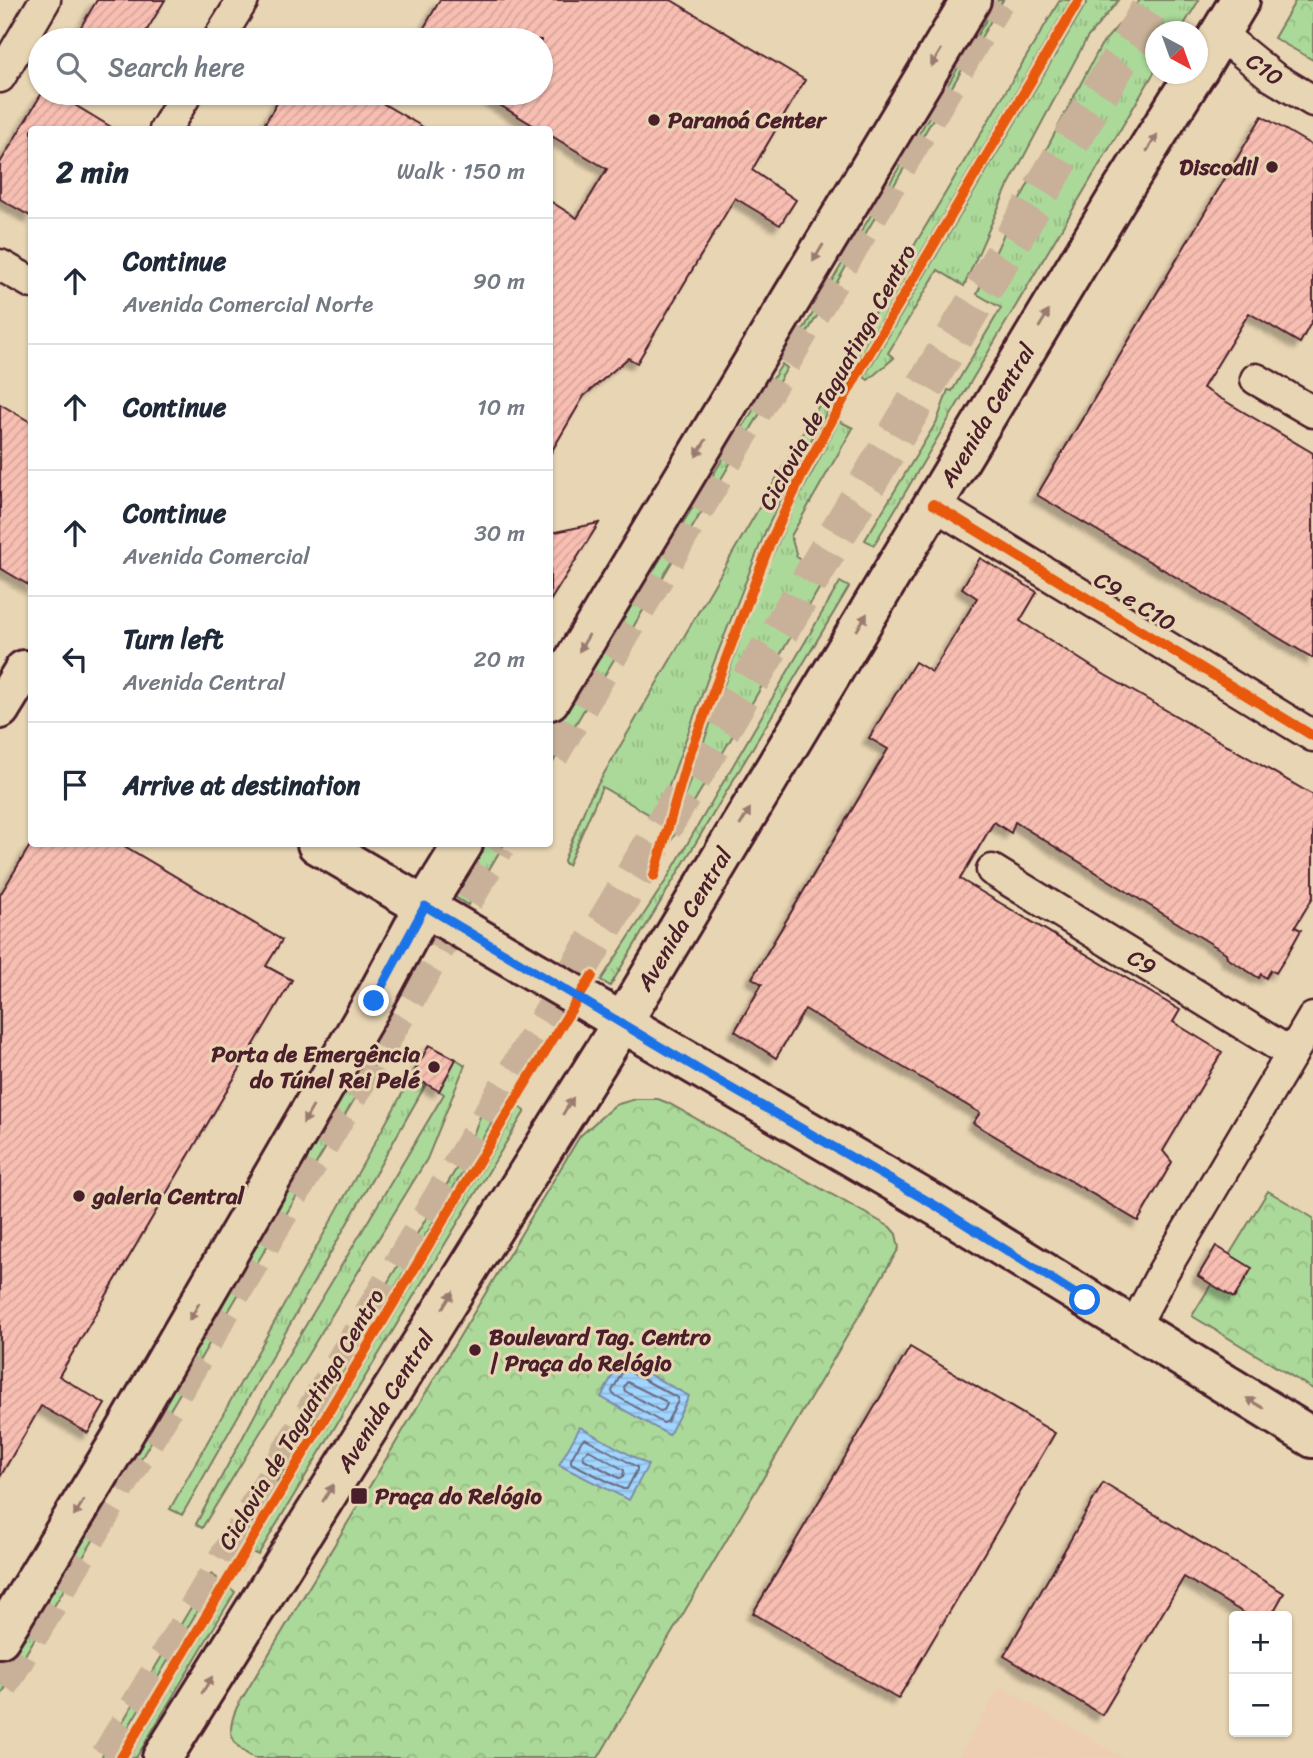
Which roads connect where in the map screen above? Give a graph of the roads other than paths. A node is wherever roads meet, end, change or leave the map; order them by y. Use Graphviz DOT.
graph roads {
  1 [pos="45,0"];
  2 [pos="243,0"];
  3 [pos="971,0"];
  4 [pos="1240,0"];
  5 [pos="29,28"];
  6 [pos="226,28"];
  7 [pos="28,29"];
  8 [pos="1220,34"];
  9 [pos="1208,53"];
  10 [pos="0,77"];
  11 [pos="1188,84"];
  12 [pos="1313,101"];
  13 [pos="180,105"];
  14 [pos="167,126"];
  15 [pos="0,265"];
  16 [pos="28,281"];
  17 [pos="1256,379"];
  18 [pos="1313,412"];
  19 [pos="933,504"];
  20 [pos="18,667"];
  21 [pos="553,695"];
  22 [pos="0,709"];
  23 [pos="1313,736"];
  24 [pos="322,847"];
  25 [pos="462,847"];
  26 [pos="992,870"];
  27 [pos="437,913"];
  28 [pos="606,1013"];
  29 [pos="1313,1018"];
  30 [pos="1292,1054"];
  31 [pos="1133,1329"];
  32 [pos="1313,1438"];
  33 [pos="0,1638"];
  34 [pos="176,1753"];
  1 -- 5 [label="street"];
  2 -- 6 [label="street"];
  3 -- 21 [label="main road, one-way"];
  4 -- 8 [label="main road, Avenida Central"];
  7 -- 10 [label="street"];
  8 -- 9 [label="main road, Avenida Central"];
  8 -- 12 [label="street, C10"];
  19 -- 11 [label="main road, Avenida Central, one-way"];
  13 -- 14 [label="street"];
  15 -- 16 [label="street"];
  17 -- 18 [label="street"];
  19 -- 23 [label="street, C9 e C10"];
  28 -- 19 [label="main road, Avenida Central, one-way"];
  20 -- 22 [label="main road"];
  24 -- 27 [label="main road"];
  25 -- 27 [label="main road"];
  26 -- 30 [label="street, C9"];
  27 -- 28 [label="main road"];
  27 -- 33 [label="main road, one-way"];
  28 -- 31 [label="main road"];
  34 -- 28 [label="main road, Avenida Central, one-way"];
  29 -- 30 [label="street"];
  30 -- 31 [label="street"];
  32 -- 31 [label="main road, one-way"];
}
